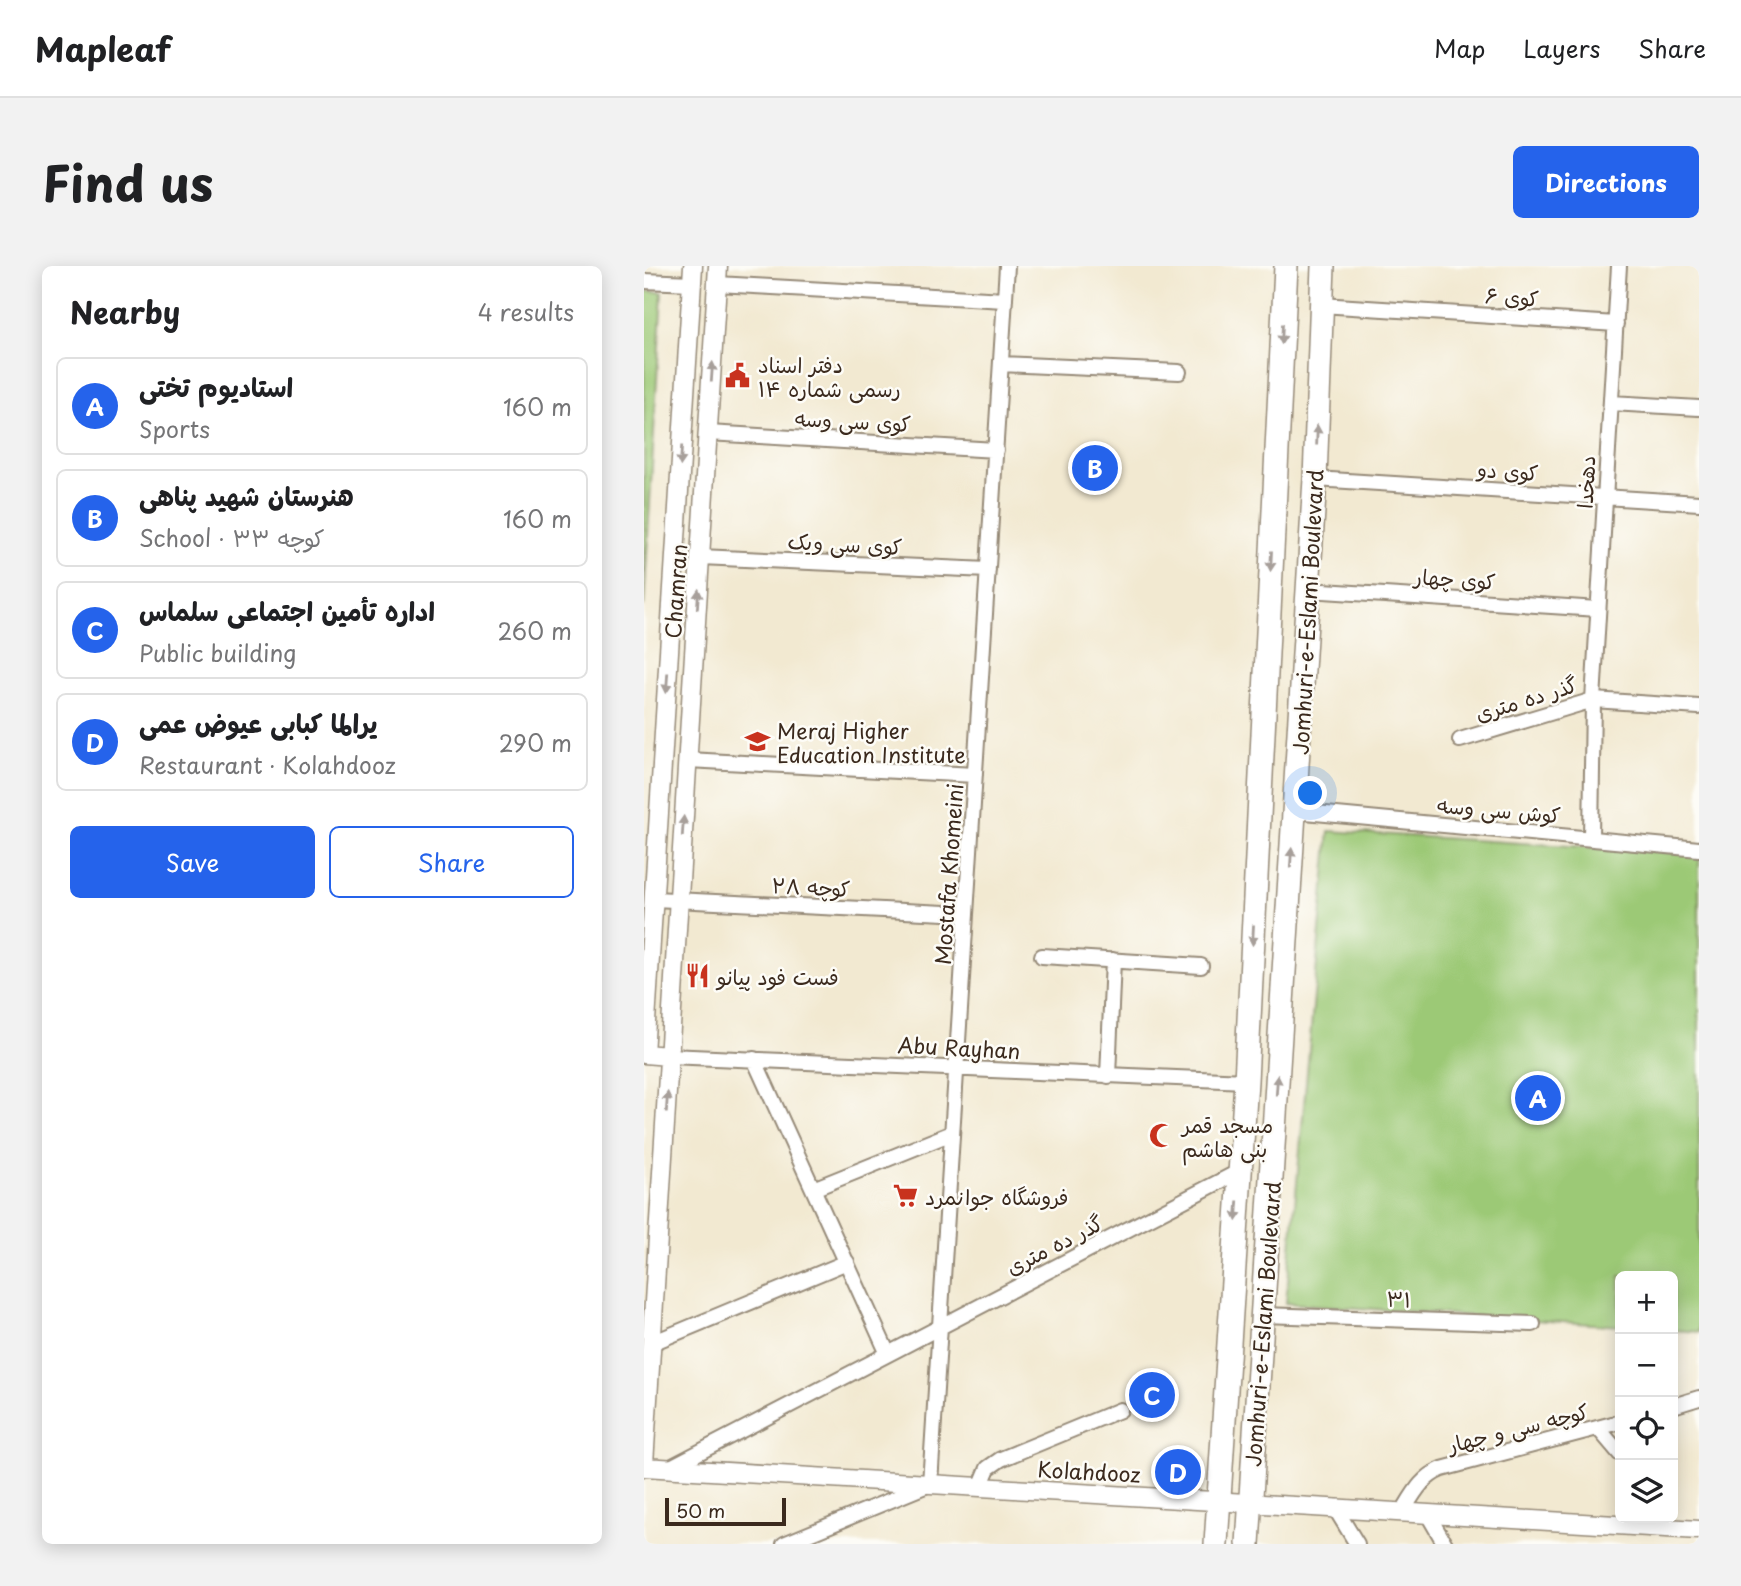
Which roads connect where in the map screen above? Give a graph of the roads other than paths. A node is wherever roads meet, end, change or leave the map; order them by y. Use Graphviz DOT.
graph roads {
  1 [pos="718,266"];
  2 [pos="1007,266"];
  3 [pos="1286,266"];
  4 [pos="1323,266"];
  5 [pos="1619,266"];
  6 [pos="692,275"];
  7 [pos="644,281"];
  8 [pos="717,284"];
  9 [pos="1005,300"];
  10 [pos="1321,305"];
  11 [pos="1616,324"];
  12 [pos="1001,364"];
  13 [pos="1179,372"];
  14 [pos="1611,403"];
  15 [pos="1699,408"];
  16 [pos="708,433"];
  17 [pos="996,450"];
  18 [pos="1315,479"];
  19 [pos="1605,498"];
  20 [pos="1699,503"];
  21 [pos="700,557"];
  22 [pos="988,570"];
  23 [pos="1308,590"];
  24 [pos="1598,608"];
  25 [pos="1593,700"];
  26 [pos="1699,707"];
  27 [pos="1460,740"];
  28 [pos="688,760"];
  29 [pos="975,775"];
  30 [pos="1294,811"];
  31 [pos="1591,838"];
  32 [pos="1699,849"];
  33 [pos="650,874"];
  34 [pos="680,876"];
  35 [pos="654,899"];
  36 [pos="679,900"];
  37 [pos="966,914"];
  38 [pos="1042,956"];
  39 [pos="1113,960"];
  40 [pos="1201,966"];
  41 [pos="645,1016"];
  42 [pos="644,1054"];
  43 [pos="669,1056"];
  44 [pos="754,1059"];
  45 [pos="956,1068"];
  46 [pos="1108,1076"];
  47 [pos="1246,1081"];
  48 [pos="952,1133"];
  49 [pos="1240,1171"];
  50 [pos="813,1189"];
  51 [pos="847,1262"];
  52 [pos="1262,1315"];
  53 [pos="1534,1324"];
  54 [pos="940,1327"];
  55 [pos="652,1343"];
  56 [pos="888,1353"];
  57 [pos="1699,1398"];
  58 [pos="1678,1404"];
  59 [pos="1120,1410"];
  60 [pos="1615,1423"];
  61 [pos="1598,1428"];
  62 [pos="1615,1448"];
  63 [pos="644,1465"];
  64 [pos="667,1469"];
  65 [pos="930,1484"];
  66 [pos="980,1487"];
  67 [pos="1219,1501"];
  68 [pos="1250,1503"];
  69 [pos="1335,1508"];
  70 [pos="1403,1511"];
  71 [pos="1427,1513"];
  72 [pos="1699,1530"];
  73 [pos="784,1544"];
  74 [pos="1216,1544"];
  75 [pos="1248,1544"];
  76 [pos="1357,1544"];
  77 [pos="1446,1544"];
  1 -- 8 [label="street, Chamran"];
  2 -- 9 [label="street, Mostafa Khomeini"];
  3 -- 47 [label="main road, Jomhuri-e-Eslami Boulevard, one-way"];
  4 -- 10 [label="main road, Jomhuri-e-Eslami Boulevard"];
  5 -- 11 [label="street, دهخدا"];
  6 -- 7 [label="street"];
  6 -- 8 [label="street"];
  6 -- 33 [label="street, Chamran, one-way"];
  8 -- 9 [label="street"];
  16 -- 8 [label="street, Chamran, one-way"];
  9 -- 12 [label="street, Mostafa Khomeini"];
  10 -- 11 [label="street, کوی ۶"];
  18 -- 10 [label="main road, Jomhuri-e-Eslami Boulevard, one-way"];
  11 -- 14 [label="street, دهخدا"];
  12 -- 13 [label="street"];
  12 -- 17 [label="street, Mostafa Khomeini"];
  14 -- 15 [label="street"];
  14 -- 19 [label="street, دهخدا"];
  16 -- 17 [label="street, کوی سی وسه"];
  16 -- 21 [label="street, Chamran"];
  17 -- 22 [label="street, Mostafa Khomeini"];
  18 -- 19 [label="street, کوی دو"];
  18 -- 23 [label="main road, Jomhuri-e-Eslami Boulevard"];
  19 -- 20 [label="street, کوی دو"];
  19 -- 24 [label="street, دهخدا"];
  21 -- 22 [label="street, کوی سی ویک"];
  28 -- 21 [label="street, Chamran, one-way"];
  22 -- 29 [label="street, Mostafa Khomeini"];
  23 -- 24 [label="street, کوی چهار"];
  23 -- 30 [label="main road, Jomhuri-e-Eslami Boulevard"];
  24 -- 25 [label="street, دهخدا"];
  25 -- 26 [label="street"];
  25 -- 27 [label="street, گذر ده متری"];
  25 -- 31 [label="street, گذر ده متری"];
  28 -- 29 [label="street"];
  34 -- 28 [label="street, Chamran, one-way"];
  29 -- 37 [label="street, Mostafa Khomeini"];
  30 -- 31 [label="street, کوش سی وسه"];
  52 -- 30 [label="main road, Jomhuri-e-Eslami Boulevard, one-way"];
  31 -- 32 [label="street, کوش سی وسه"];
  33 -- 34 [label="street"];
  33 -- 35 [label="street, Chamran"];
  34 -- 36 [label="street, Chamran"];
  35 -- 36 [label="street, کوچه ۲۸"];
  35 -- 41 [label="street, Chamran"];
  36 -- 37 [label="street, کوچه ۲۸"];
  36 -- 43 [label="street, Chamran"];
  37 -- 45 [label="street, Mostafa Khomeini"];
  38 -- 39 [label="street"];
  39 -- 40 [label="street"];
  39 -- 46 [label="street"];
  41 -- 42 [label="street, Chamran"];
  42 -- 43 [label="street"];
  43 -- 44 [label="street, Abu Rayhan"];
  55 -- 43 [label="street, Chamran, one-way"];
  44 -- 45 [label="street, Abu Rayhan"];
  44 -- 50 [label="street"];
  45 -- 46 [label="street, Abu Rayhan"];
  45 -- 48 [label="street, Mostafa Khomeini"];
  46 -- 47 [label="street, Abu Rayhan"];
  47 -- 49 [label="main road, Jomhuri-e-Eslami Boulevard"];
  48 -- 50 [label="street"];
  48 -- 54 [label="street, Mostafa Khomeini"];
  49 -- 54 [label="street, گذر ده متری"];
  49 -- 67 [label="main road, Jomhuri-e-Eslami Boulevard, one-way"];
  50 -- 51 [label="street"];
  51 -- 55 [label="street"];
  51 -- 56 [label="street"];
  52 -- 53 [label="street, ۳۱"];
  52 -- 68 [label="main road, Jomhuri-e-Eslami Boulevard"];
  54 -- 56 [label="street, گذر ده متری"];
  54 -- 65 [label="street, Mostafa Khomeini"];
  55 -- 63 [label="street, Chamran"];
  56 -- 64 [label="street, گذر ده متری"];
  57 -- 58 [label="street"];
  59 -- 66 [label="street"];
  60 -- 61 [label="street, کوچه سی و چهار"];
  61 -- 62 [label="street"];
  61 -- 70 [label="street, کوچه سی و چهار"];
  63 -- 64 [label="street, Kolahdooz"];
  64 -- 65 [label="street, Kolahdooz"];
  65 -- 66 [label="street, Kolahdooz"];
  65 -- 73 [label="street"];
  66 -- 67 [label="street, Kolahdooz"];
  67 -- 68 [label="street, Kolahdooz"];
  67 -- 74 [label="main road, Jomhuri-e-Eslami Boulevard"];
  68 -- 69 [label="street, Kolahdooz"];
  68 -- 75 [label="main road, Jomhuri-e-Eslami Boulevard"];
  69 -- 70 [label="street, Kolahdooz"];
  69 -- 76 [label="street"];
  70 -- 71 [label="street, Kolahdooz"];
  71 -- 72 [label="street, Kolahdooz"];
  71 -- 77 [label="street"];
}
